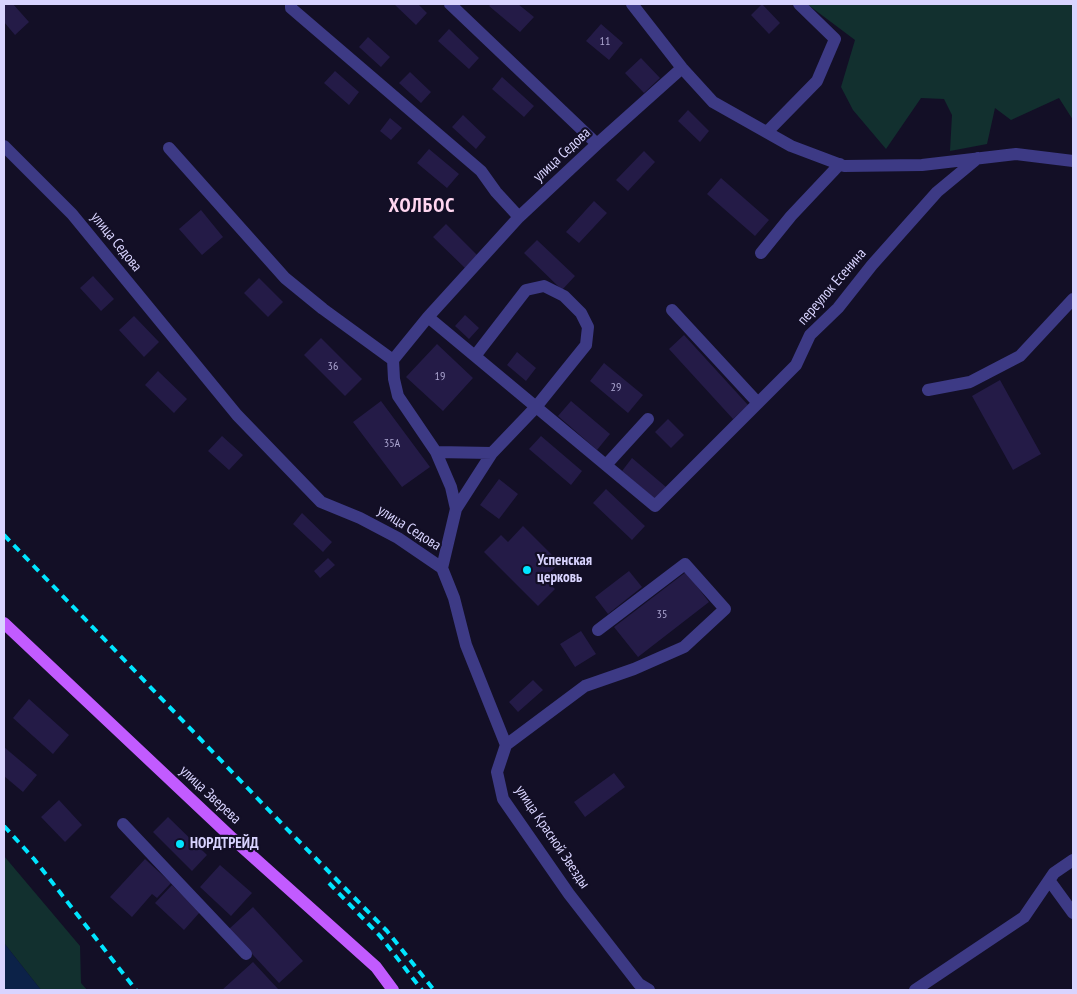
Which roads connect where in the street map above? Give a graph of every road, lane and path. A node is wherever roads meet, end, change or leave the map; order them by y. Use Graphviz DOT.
graph roads {
  1 [pos="292,4"];
  2 [pos="450,4"];
  3 [pos="632,4"];
  4 [pos="799,4"];
  5 [pos="682,68"];
  6 [pos="766,132"];
  7 [pos="597,144"];
  8 [pos="4,146"];
  9 [pos="169,148"];
  10 [pos="978,158"];
  11 [pos="1073,161"];
  12 [pos="840,164"];
  13 [pos="519,217"];
  14 [pos="761,253"];
  15 [pos="1073,299"];
  16 [pos="672,310"];
  17 [pos="428,317"];
  18 [pos="475,356"];
  19 [pos="393,360"];
  20 [pos="928,390"];
  21 [pos="758,403"];
  22 [pos="536,407"];
  23 [pos="648,419"];
  24 [pos="436,452"];
  25 [pos="492,453"];
  26 [pos="606,465"];
  27 [pos="456,509"];
  28 [pos="442,568"];
  29 [pos="4,623"];
  30 [pos="598,630"];
  31 [pos="506,744"];
  32 [pos="123,824"];
  33 [pos="1073,860"];
  34 [pos="1049,880"];
  35 [pos="1073,913"];
  36 [pos="246,954"];
  37 [pos="393,990"];
  38 [pos="650,990"];
  39 [pos="915,990"];
  1 -- 13 [label="street"];
  2 -- 7 [label="street"];
  3 -- 5 [label="street"];
  4 -- 6 [label="street"];
  5 -- 6 [label="street"];
  5 -- 7 [label="street, улица Седова"];
  6 -- 12 [label="street"];
  7 -- 13 [label="street, улица Седова"];
  8 -- 28 [label="street, улица Седова"];
  9 -- 19 [label="street"];
  10 -- 11 [label="street"];
  10 -- 12 [label="street"];
  10 -- 21 [label="street, переулок Есенина"];
  12 -- 14 [label="street"];
  13 -- 17 [label="street, улица Седова"];
  15 -- 20 [label="street"];
  16 -- 21 [label="street"];
  17 -- 18 [label="street"];
  17 -- 19 [label="street, улица Седова"];
  18 -- 22 [label="street"];
  18 -- 22 [label="street"];
  19 -- 24 [label="street, улица Седова"];
  21 -- 26 [label="street, переулок Есенина"];
  22 -- 25 [label="street"];
  22 -- 26 [label="street"];
  23 -- 26 [label="street"];
  24 -- 25 [label="street"];
  24 -- 27 [label="street, улица Седова"];
  25 -- 27 [label="street"];
  27 -- 28 [label="street, улица Седова"];
  28 -- 31 [label="street"];
  29 -- 37 [label="main road, улица Зверева"];
  30 -- 31 [label="street"];
  31 -- 38 [label="street, улица Красной Звезды"];
  32 -- 36 [label="street"];
  33 -- 34 [label="street"];
  34 -- 35 [label="street"];
  34 -- 39 [label="street"];
}
